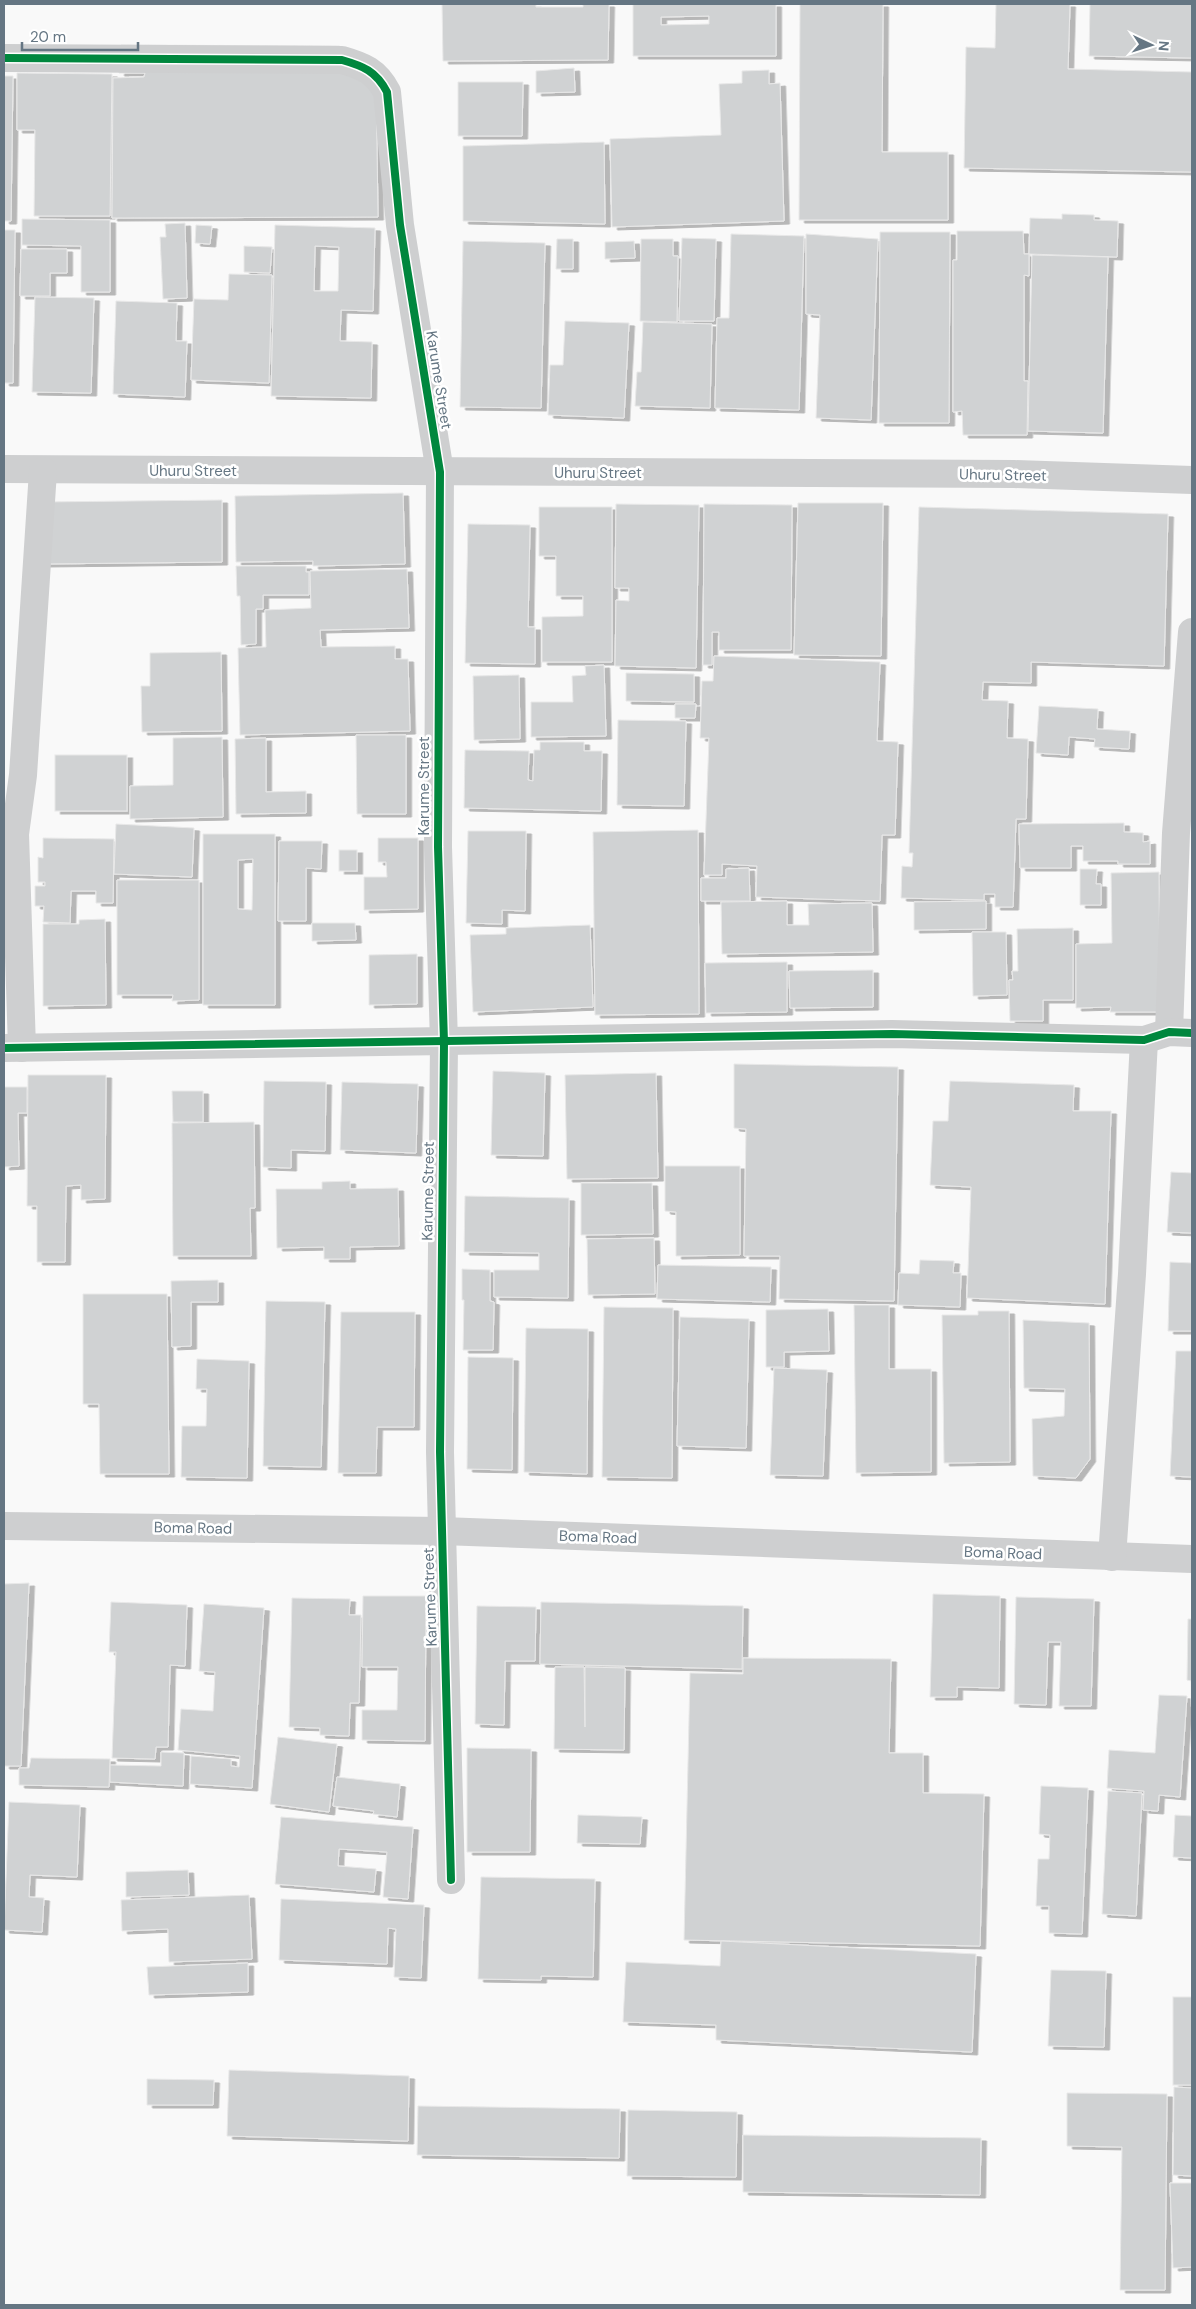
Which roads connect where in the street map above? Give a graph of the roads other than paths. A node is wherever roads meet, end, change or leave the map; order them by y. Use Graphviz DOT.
graph roads {
  1 [pos="4,58"];
  2 [pos="4,469"];
  3 [pos="42,470"];
  4 [pos="440,472"];
  5 [pos="1192,480"];
  6 [pos="1192,632"];
  7 [pos="9,834"];
  8 [pos="1168,1035"];
  9 [pos="444,1042"];
  10 [pos="13,1048"];
  11 [pos="4,1526"];
  12 [pos="442,1531"];
  13 [pos="1112,1557"];
  14 [pos="1192,1559"];
  15 [pos="451,1880"];
  1 -- 4 [label="street, Karume Street"];
  2 -- 3 [label="street, Uhuru Street"];
  3 -- 4 [label="street, Uhuru Street"];
  3 -- 7 [label="street"];
  4 -- 5 [label="street, Uhuru Street"];
  4 -- 9 [label="street, Karume Street"];
  6 -- 8 [label="street"];
  7 -- 10 [label="street"];
  8 -- 9 [label="street"];
  8 -- 13 [label="street"];
  9 -- 10 [label="street"];
  9 -- 12 [label="street, Karume Street"];
  11 -- 12 [label="street, Boma Road"];
  12 -- 13 [label="street, Boma Road"];
  12 -- 15 [label="street, Karume Street"];
  13 -- 14 [label="street, Boma Road"];
}
